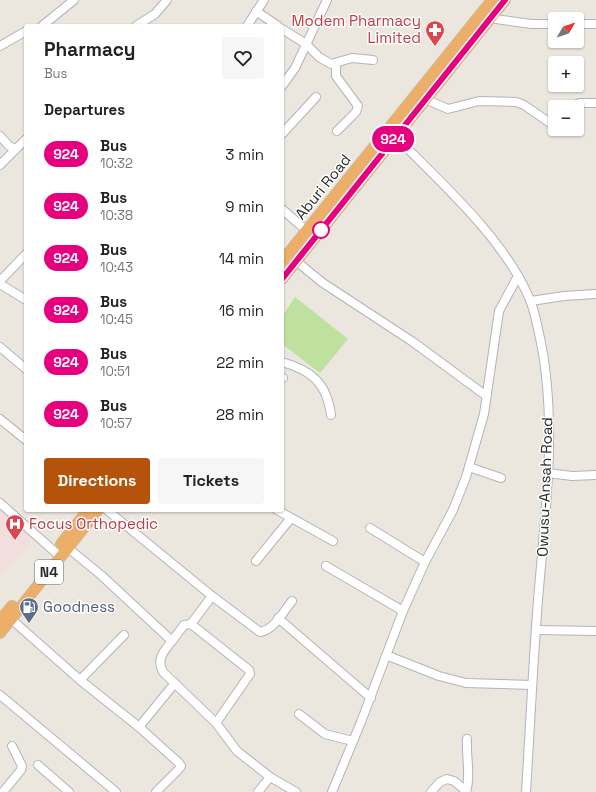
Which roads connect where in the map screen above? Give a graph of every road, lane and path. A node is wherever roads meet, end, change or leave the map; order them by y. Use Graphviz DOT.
graph roads {
  1 [pos="74,0"];
  2 [pos="167,0"];
  3 [pos="264,0"];
  4 [pos="327,0"];
  5 [pos="492,0"];
  6 [pos="505,0"];
  7 [pos="256,11"];
  8 [pos="490,18"];
  9 [pos="44,24"];
  10 [pos="139,24"];
  11 [pos="248,24"];
  12 [pos="275,24"];
  13 [pos="548,24"];
  14 [pos="584,24"];
  15 [pos="596,24"];
  16 [pos="284,30"];
  17 [pos="24,32"];
  18 [pos="306,44"];
  19 [pos="0,46"];
  20 [pos="373,60"];
  21 [pos="336,63"];
  22 [pos="284,83"];
  23 [pos="316,97"];
  24 [pos="424,99"];
  25 [pos="584,103"];
  26 [pos="596,103"];
  27 [pos="548,122"];
  28 [pos="337,131"];
  29 [pos="284,132"];
  30 [pos="0,136"];
  31 [pos="395,136"];
  32 [pos="24,142"];
  33 [pos="16,149"];
  34 [pos="0,165"];
  35 [pos="284,211"];
  36 [pos="307,231"];
  37 [pos="24,256"];
  38 [pos="284,259"];
  39 [pos="296,261"];
  40 [pos="284,276"];
  41 [pos="518,276"];
  42 [pos="0,280"];
  43 [pos="0,284"];
  44 [pos="596,294"];
  45 [pos="24,299"];
  46 [pos="531,301"];
  47 [pos="0,347"];
  48 [pos="284,363"];
  49 [pos="24,367"];
  50 [pos="485,394"];
  51 [pos="331,414"];
  52 [pos="0,419"];
  53 [pos="24,438"];
  54 [pos="469,466"];
  55 [pos="548,473"];
  56 [pos="596,475"];
  57 [pos="501,478"];
  58 [pos="0,503"];
  59 [pos="86,512"];
  60 [pos="96,512"];
  61 [pos="109,512"];
  62 [pos="280,512"];
  63 [pos="291,518"];
  64 [pos="370,528"];
  65 [pos="333,541"];
  66 [pos="68,548"];
  67 [pos="55,552"];
  68 [pos="256,561"];
  69 [pos="425,562"];
  70 [pos="326,566"];
  71 [pos="212,596"];
  72 [pos="292,601"];
  73 [pos="403,611"];
  74 [pos="278,618"];
  75 [pos="5,620"];
  76 [pos="191,624"];
  77 [pos="536,630"];
  78 [pos="596,631"];
  79 [pos="0,633"];
  80 [pos="124,635"];
  81 [pos="172,641"];
  82 [pos="386,655"];
  83 [pos="80,680"];
  84 [pos="175,683"];
  85 [pos="532,685"];
  86 [pos="0,694"];
  87 [pos="370,698"];
  88 [pos="299,714"];
  89 [pos="216,723"];
  90 [pos="139,727"];
  91 [pos="467,739"];
  92 [pos="353,741"];
  93 [pos="12,746"];
  94 [pos="38,764"];
  95 [pos="270,777"];
  96 [pos="3,792"];
  97 [pos="69,792"];
  98 [pos="116,792"];
  99 [pos="156,792"];
  100 [pos="258,792"];
  101 [pos="296,792"];
  102 [pos="332,792"];
  103 [pos="431,792"];
  104 [pos="466,792"];
  105 [pos="526,792"];
  1 -- 9 [label="street"];
  2 -- 10 [label="street"];
  3 -- 7 [label="street"];
  4 -- 18 [label="street"];
  5 -- 36 [label="highway, Aburi Road"];
  6 -- 8 [label="highway, Aburi Road"];
  7 -- 11 [label="street"];
  7 -- 12 [label="street"];
  8 -- 13 [label="street"];
  8 -- 24 [label="highway, Aburi Road"];
  14 -- 15 [label="street"];
  16 -- 18 [label="street"];
  17 -- 19 [label="street"];
  18 -- 21 [label="street"];
  18 -- 22 [label="street"];
  20 -- 21 [label="street"];
  21 -- 28 [label="street"];
  23 -- 29 [label="street"];
  24 -- 27 [label="street"];
  24 -- 31 [label="highway, Aburi Road"];
  25 -- 26 [label="street"];
  30 -- 33 [label="street"];
  31 -- 39 [label="highway, Aburi Road"];
  31 -- 41 [label="street, Owusu-Ansah Road"];
  32 -- 33 [label="street"];
  33 -- 34 [label="street"];
  35 -- 36 [label="street"];
  36 -- 38 [label="highway, Aburi Road"];
  37 -- 42 [label="street"];
  39 -- 40 [label="highway, Aburi Road"];
  39 -- 50 [label="street"];
  41 -- 46 [label="street, Owusu-Ansah Road"];
  41 -- 50 [label="street"];
  43 -- 45 [label="street"];
  44 -- 46 [label="street"];
  46 -- 55 [label="street, Owusu-Ansah Road"];
  47 -- 49 [label="street"];
  48 -- 51 [label="street"];
  50 -- 54 [label="street"];
  52 -- 53 [label="street"];
  54 -- 57 [label="street"];
  54 -- 69 [label="street"];
  55 -- 56 [label="street"];
  55 -- 77 [label="street, Owusu-Ansah Road"];
  58 -- 67 [label="street"];
  59 -- 67 [label="highway, N4"];
  60 -- 66 [label="highway, N4"];
  61 -- 71 [label="street"];
  62 -- 63 [label="street"];
  63 -- 65 [label="street"];
  63 -- 68 [label="street"];
  64 -- 69 [label="street"];
  66 -- 75 [label="highway, N4"];
  66 -- 81 [label="street"];
  67 -- 75 [label="highway, N4"];
  69 -- 73 [label="street"];
  70 -- 73 [label="street"];
  71 -- 74 [label="street"];
  71 -- 76 [label="street"];
  72 -- 74 [label="street"];
  73 -- 82 [label="street"];
  74 -- 87 [label="street"];
  75 -- 79 [label="highway, N4"];
  75 -- 83 [label="street"];
  76 -- 81 [label="street"];
  76 -- 89 [label="street"];
  77 -- 78 [label="street"];
  77 -- 85 [label="street, Owusu-Ansah Road"];
  80 -- 83 [label="street"];
  81 -- 84 [label="street"];
  82 -- 85 [label="street"];
  82 -- 87 [label="street"];
  83 -- 90 [label="street"];
  84 -- 89 [label="street"];
  84 -- 90 [label="street"];
  85 -- 105 [label="street, Owusu-Ansah Road"];
  86 -- 98 [label="street"];
  87 -- 92 [label="street"];
  88 -- 92 [label="street"];
  89 -- 95 [label="street"];
  90 -- 99 [label="street"];
  91 -- 104 [label="street"];
  92 -- 102 [label="street"];
  93 -- 96 [label="street"];
  94 -- 97 [label="street"];
  95 -- 100 [label="street"];
  95 -- 101 [label="street"];
  103 -- 104 [label="street"];
}
